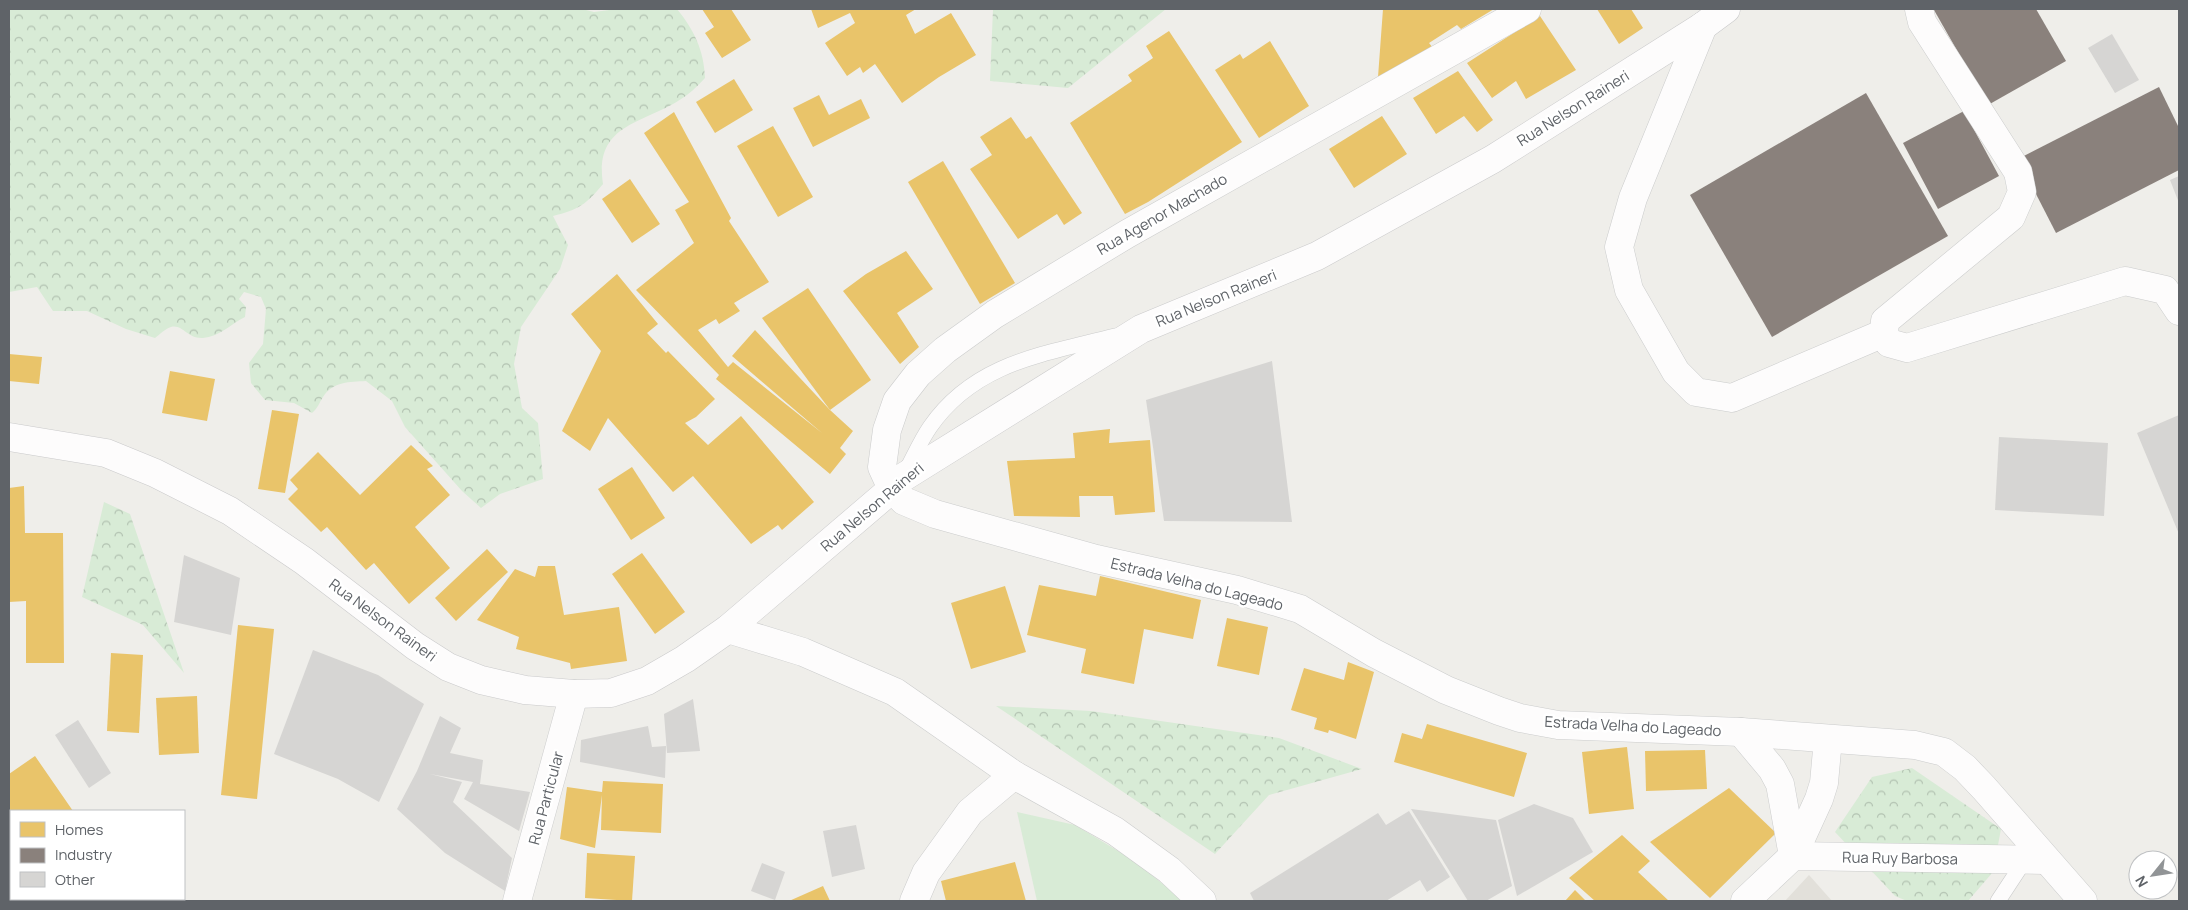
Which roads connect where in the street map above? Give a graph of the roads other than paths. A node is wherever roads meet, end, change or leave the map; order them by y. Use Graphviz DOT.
graph roads {
  1 [pos="1527,9"];
  2 [pos="1726,9"];
  3 [pos="1918,9"];
  4 [pos="1703,26"];
  5 [pos="2179,311"];
  6 [pos="1141,329"];
  7 [pos="1884,333"];
  8 [pos="9,437"];
  9 [pos="897,483"];
  10 [pos="728,629"];
  11 [pos="574,694"];
  12 [pos="1741,732"];
  13 [pos="1828,739"];
  14 [pos="1014,775"];
  15 [pos="1794,856"];
  16 [pos="2036,860"];
  17 [pos="517,901"];
  18 [pos="914,901"];
  19 [pos="1202,901"];
  20 [pos="1745,901"];
  21 [pos="1998,901"];
  22 [pos="2083,901"];
  1 -- 9 [label="street, Rua Agenor Machado"];
  2 -- 4 [label="street, Rua Nelson Raineri"];
  3 -- 7 [label="street"];
  4 -- 6 [label="street, Rua Nelson Raineri"];
  4 -- 7 [label="street"];
  5 -- 7 [label="street"];
  6 -- 9 [label="street, Rua Nelson Raineri"];
  6 -- 9 [label="lane"];
  8 -- 11 [label="street, Rua Nelson Raineri"];
  9 -- 10 [label="street, Rua Nelson Raineri"];
  9 -- 12 [label="street, Estrada Velha do Lageado"];
  10 -- 11 [label="street, Rua Nelson Raineri"];
  10 -- 14 [label="street"];
  11 -- 17 [label="street, Rua Particular"];
  12 -- 13 [label="street, Estrada Velha do Lageado"];
  12 -- 15 [label="street"];
  13 -- 15 [label="street"];
  13 -- 16 [label="street, Estrada Velha do Lageado"];
  14 -- 18 [label="street"];
  14 -- 19 [label="street"];
  15 -- 16 [label="street, Rua Ruy Barbosa"];
  15 -- 20 [label="street"];
  16 -- 21 [label="lane"];
  16 -- 22 [label="street, Estrada Velha do Lageado"];
}
